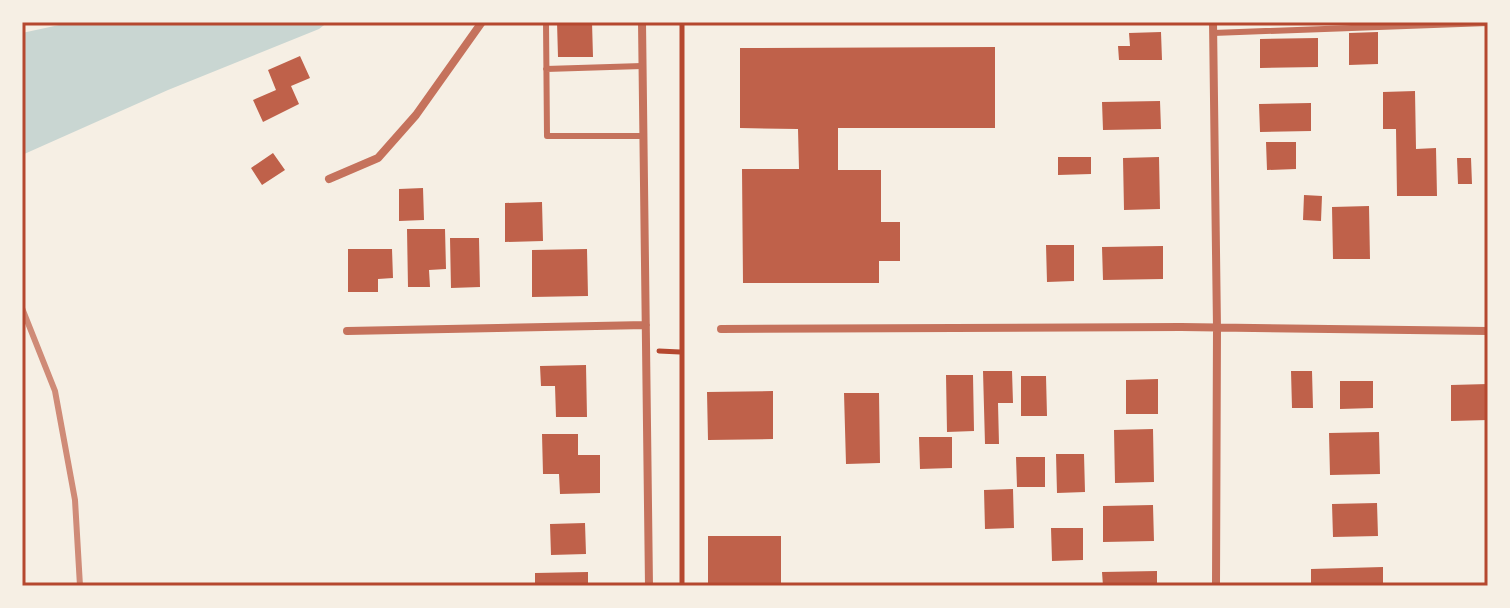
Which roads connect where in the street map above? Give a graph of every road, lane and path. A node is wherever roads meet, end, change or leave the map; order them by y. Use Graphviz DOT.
graph roads {
  1 [pos="482,22"];
  2 [pos="546,22"];
  3 [pos="642,22"];
  4 [pos="682,22"];
  5 [pos="1213,22"];
  6 [pos="1488,23"];
  7 [pos="1213,33"];
  8 [pos="642,66"];
  9 [pos="546,69"];
  10 [pos="643,136"];
  11 [pos="329,179"];
  12 [pos="646,325"];
  13 [pos="1217,328"];
  14 [pos="721,329"];
  15 [pos="347,331"];
  16 [pos="1488,331"];
  17 [pos="649,586"];
  18 [pos="682,586"];
  19 [pos="1216,586"];
  1 -- 11 [label="street"];
  2 -- 9 [label="lane"];
  3 -- 8 [label="street"];
  4 -- 18 [label="path"];
  5 -- 7 [label="street"];
  6 -- 7 [label="lane"];
  7 -- 13 [label="street"];
  8 -- 9 [label="lane"];
  8 -- 10 [label="street"];
  9 -- 10 [label="lane"];
  10 -- 12 [label="street"];
  12 -- 15 [label="street"];
  12 -- 17 [label="street"];
  13 -- 14 [label="street"];
  13 -- 16 [label="street"];
  13 -- 19 [label="street"];
}
